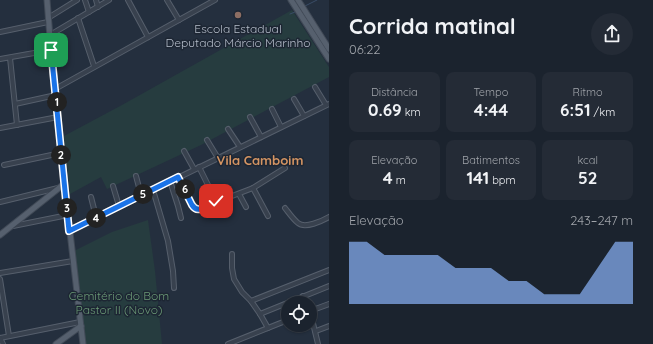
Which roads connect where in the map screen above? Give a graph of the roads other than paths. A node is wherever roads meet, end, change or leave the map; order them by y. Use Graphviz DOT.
graph roads {
  1 [pos="47,0"];
  2 [pos="77,0"];
  3 [pos="85,0"];
  4 [pos="96,0"];
  5 [pos="109,0"];
  6 [pos="128,0"];
  7 [pos="168,0"];
  8 [pos="291,0"];
  9 [pos="298,0"];
  10 [pos="212,1"];
  11 [pos="98,7"];
  12 [pos="89,12"];
  13 [pos="78,18"];
  14 [pos="48,20"];
  15 [pos="180,20"];
  16 [pos="0,32"];
  17 [pos="50,35"];
  18 [pos="148,37"];
  19 [pos="329,49"];
  20 [pos="51,50"];
  21 [pos="10,58"];
  22 [pos="0,59"];
  23 [pos="329,59"];
  24 [pos="94,66"];
  25 [pos="315,87"];
  26 [pos="55,89"];
  27 [pos="56,95"];
  28 [pos="294,99"];
  29 [pos="14,104"];
  30 [pos="327,104"];
  31 [pos="272,109"];
  32 [pos="304,116"];
  33 [pos="58,117"];
  34 [pos="250,117"];
  35 [pos="17,125"];
  36 [pos="281,127"];
  37 [pos="0,128"];
  38 [pos="228,129"];
  39 [pos="261,137"];
  40 [pos="207,140"];
  41 [pos="240,147"];
  42 [pos="184,151"];
  43 [pos="61,153"];
  44 [pos="218,158"];
  45 [pos="4,166"];
  46 [pos="199,167"];
  47 [pos="286,168"];
  48 [pos="194,169"];
  49 [pos="136,176"];
  50 [pos="178,177"];
  51 [pos="170,181"];
  52 [pos="64,184"];
  53 [pos="113,186"];
  54 [pos="59,188"];
  55 [pos="252,188"];
  56 [pos="153,190"];
  57 [pos="239,194"];
  58 [pos="141,195"];
  59 [pos="91,197"];
  60 [pos="216,201"];
  61 [pos="0,202"];
  62 [pos="119,206"];
  63 [pos="246,207"];
  64 [pos="285,208"];
  65 [pos="68,215"];
  66 [pos="268,216"];
  67 [pos="329,217"];
  68 [pos="96,218"];
  69 [pos="180,218"];
  70 [pos="11,226"];
  71 [pos="69,231"];
  72 [pos="0,235"];
  73 [pos="232,254"];
  74 [pos="73,261"];
  75 [pos="329,270"];
  76 [pos="0,273"];
  77 [pos="0,278"];
  78 [pos="329,286"];
  79 [pos="174,288"];
  80 [pos="303,296"];
  81 [pos="251,301"];
  82 [pos="329,304"];
  83 [pos="281,305"];
  84 [pos="317,308"];
  85 [pos="260,314"];
  86 [pos="281,323"];
  87 [pos="81,326"];
  88 [pos="329,326"];
  89 [pos="268,328"];
  90 [pos="317,331"];
  91 [pos="316,332"];
  92 [pos="9,336"];
  93 [pos="69,336"];
  94 [pos="0,338"];
  95 [pos="3,344"];
  96 [pos="56,344"];
  97 [pos="62,344"];
  98 [pos="83,344"];
  99 [pos="228,344"];
  100 [pos="318,344"];
  1 -- 14 [label="main road"];
  2 -- 14 [label="street"];
  3 -- 12 [label="street"];
  4 -- 11 [label="street"];
  5 -- 11 [label="street"];
  6 -- 18 [label="street"];
  7 -- 15 [label="street"];
  8 -- 23 [label="main road"];
  9 -- 19 [label="main road"];
  10 -- 15 [label="street"];
  11 -- 12 [label="street"];
  12 -- 13 [label="street"];
  13 -- 17 [label="street"];
  13 -- 24 [label="street"];
  14 -- 16 [label="street"];
  14 -- 17 [label="main road"];
  15 -- 18 [label="street"];
  17 -- 20 [label="main road"];
  18 -- 24 [label="street"];
  20 -- 21 [label="street"];
  20 -- 26 [label="main road"];
  21 -- 22 [label="street"];
  21 -- 29 [label="street"];
  24 -- 26 [label="street"];
  25 -- 30 [label="street"];
  26 -- 27 [label="main road"];
  27 -- 29 [label="street"];
  27 -- 33 [label="main road"];
  28 -- 32 [label="street"];
  29 -- 35 [label="street"];
  30 -- 32 [label="street"];
  31 -- 36 [label="street"];
  32 -- 36 [label="street"];
  33 -- 35 [label="street"];
  33 -- 43 [label="main road"];
  34 -- 39 [label="street"];
  35 -- 37 [label="street"];
  36 -- 39 [label="street"];
  38 -- 41 [label="street"];
  39 -- 41 [label="street"];
  40 -- 44 [label="street"];
  41 -- 44 [label="street"];
  42 -- 48 [label="street"];
  43 -- 45 [label="street"];
  43 -- 52 [label="main road"];
  44 -- 46 [label="street"];
  46 -- 48 [label="street"];
  46 -- 60 [label="street"];
  47 -- 55 [label="street"];
  48 -- 50 [label="street"];
  49 -- 58 [label="street"];
  50 -- 51 [label="street"];
  50 -- 60 [label="street"];
  51 -- 56 [label="street"];
  51 -- 69 [label="street"];
  52 -- 54 [label="main road"];
  52 -- 65 [label="main road"];
  53 -- 62 [label="street"];
  54 -- 61 [label="street"];
  54 -- 70 [label="main road"];
  55 -- 57 [label="street"];
  55 -- 66 [label="street"];
  56 -- 58 [label="street"];
  56 -- 79 [label="street"];
  57 -- 60 [label="street"];
  57 -- 63 [label="street"];
  58 -- 62 [label="street"];
  59 -- 68 [label="street"];
  62 -- 68 [label="street"];
  64 -- 67 [label="street"];
  65 -- 70 [label="street"];
  65 -- 71 [label="main road"];
  68 -- 71 [label="street"];
  70 -- 72 [label="main road"];
  71 -- 74 [label="main road"];
  73 -- 81 [label="street"];
  74 -- 76 [label="street"];
  74 -- 87 [label="main road"];
  75 -- 81 [label="street"];
  77 -- 92 [label="street"];
  78 -- 80 [label="street"];
  81 -- 85 [label="street"];
  82 -- 84 [label="street"];
  83 -- 85 [label="street"];
  85 -- 89 [label="street"];
  86 -- 89 [label="street"];
  87 -- 92 [label="street"];
  87 -- 93 [label="main road"];
  87 -- 98 [label="main road"];
  88 -- 90 [label="street"];
  89 -- 99 [label="street"];
  91 -- 100 [label="street"];
  92 -- 94 [label="street"];
  93 -- 96 [label="main road"];
  93 -- 97 [label="main road"];
  94 -- 95 [label="street"];
}
